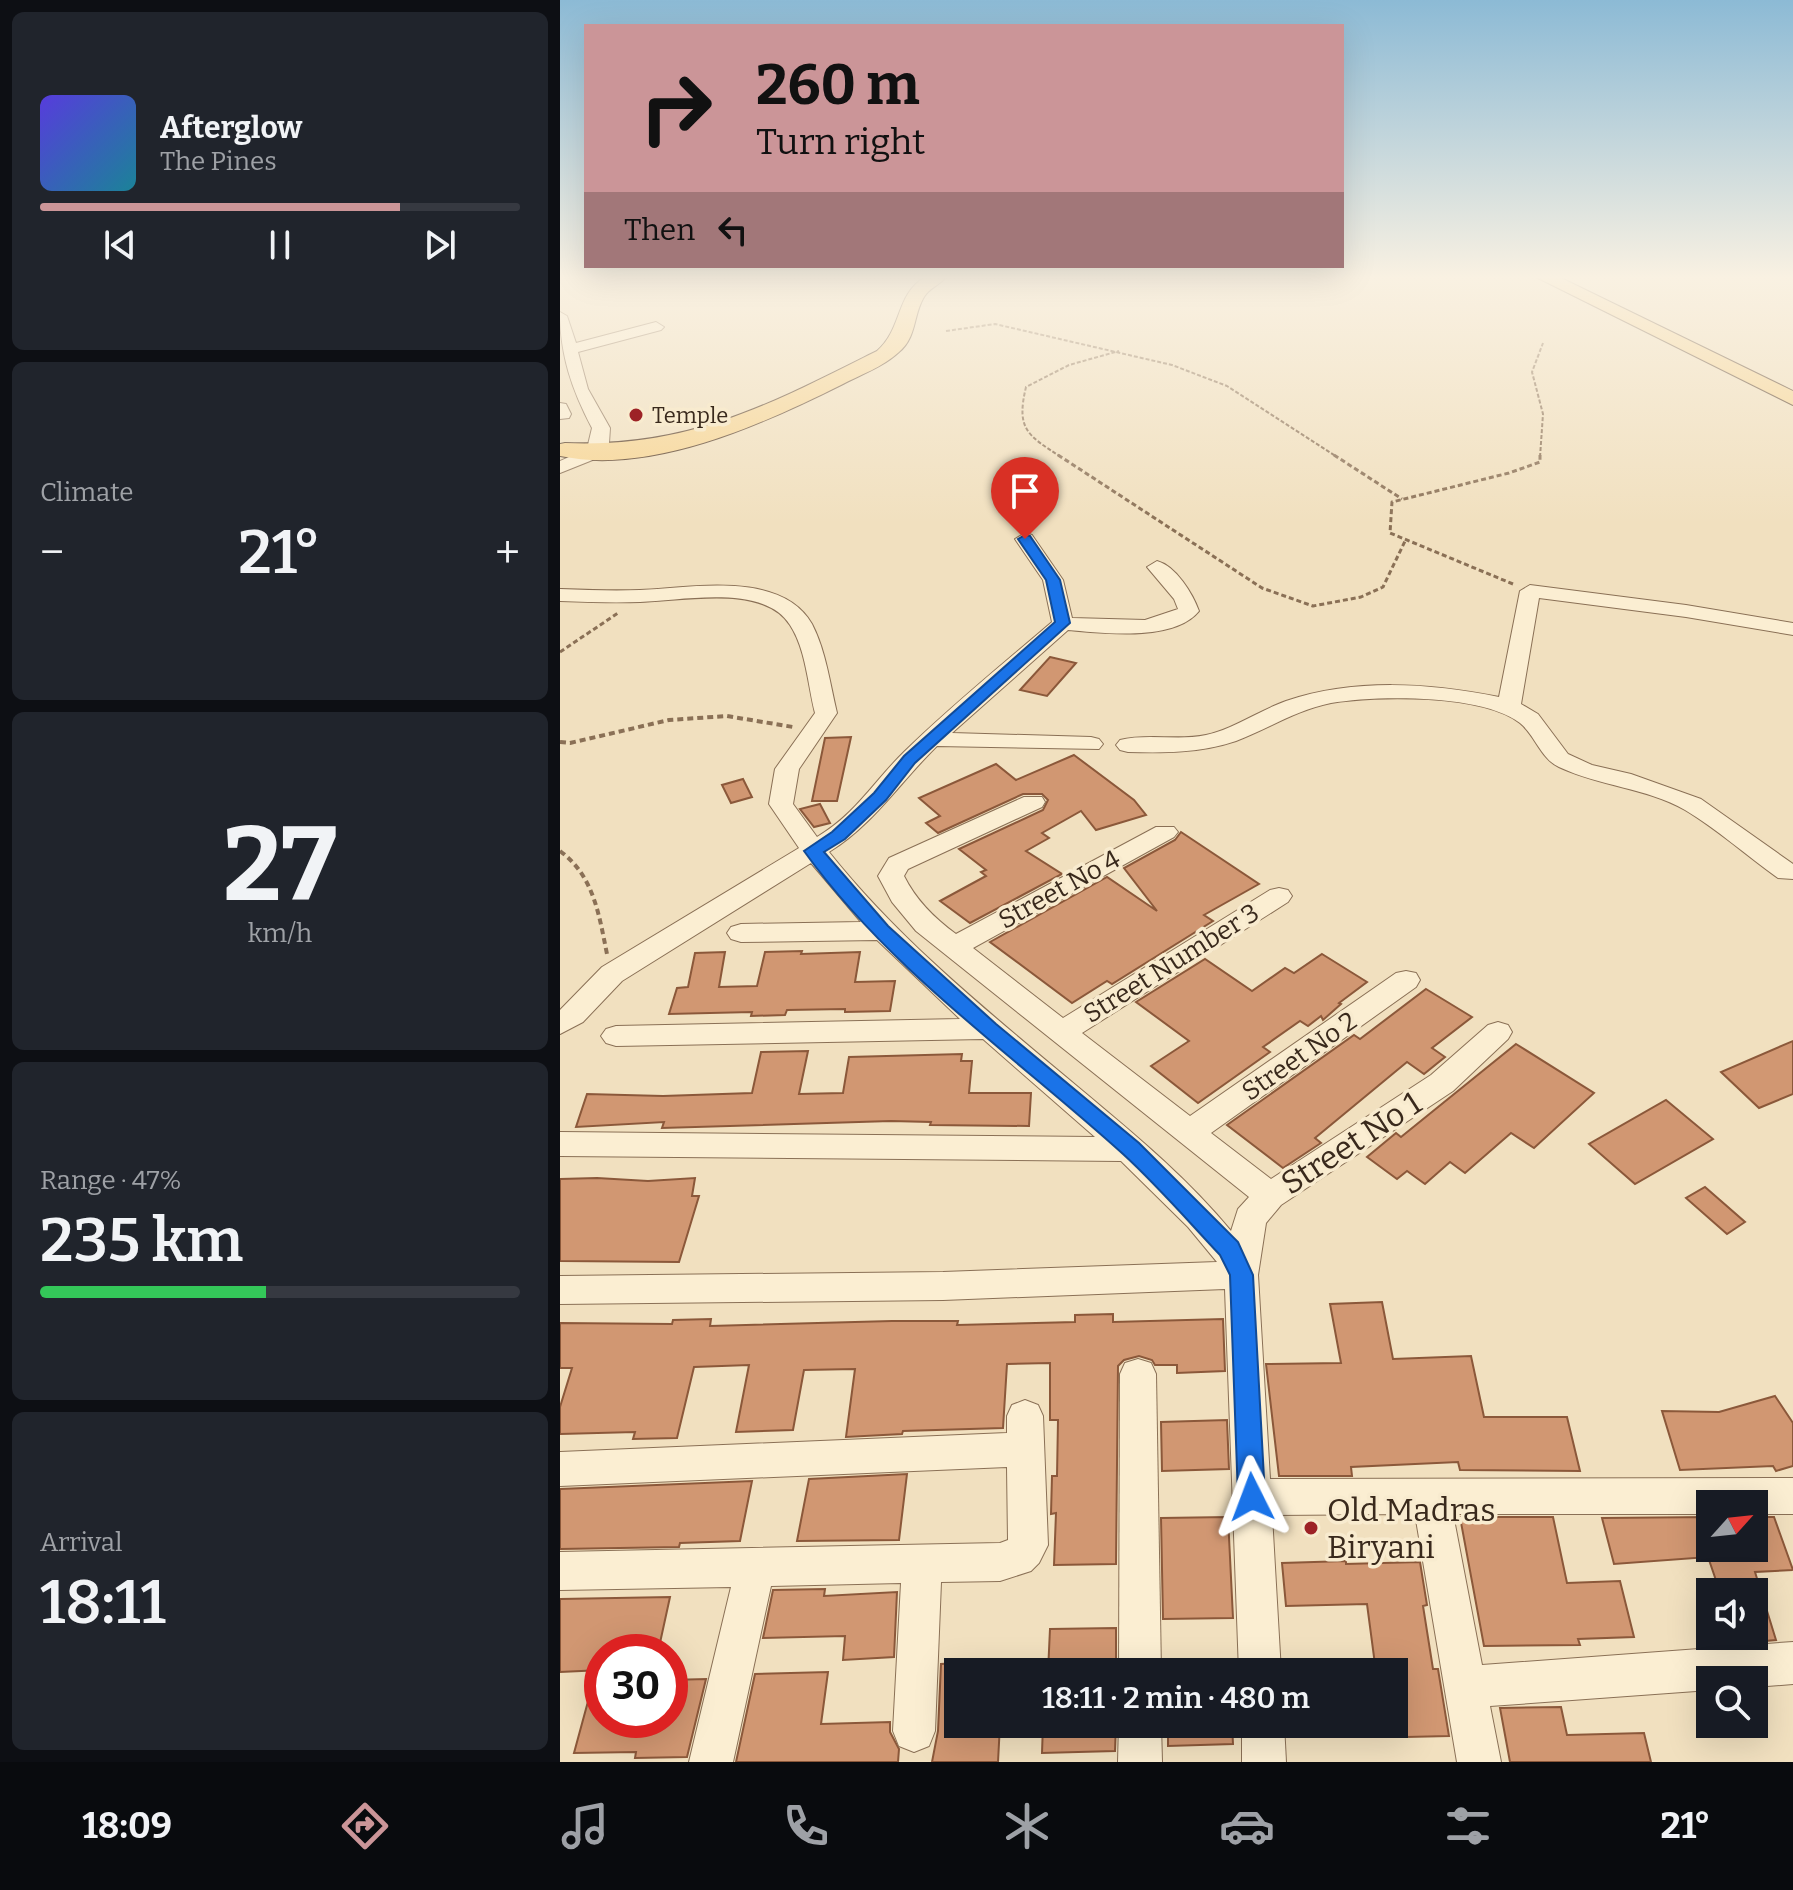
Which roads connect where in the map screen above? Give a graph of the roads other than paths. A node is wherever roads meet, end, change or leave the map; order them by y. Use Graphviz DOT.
graph roads {
  1 [pos="573,359"];
  2 [pos="851,359"];
  3 [pos="876,359"];
  4 [pos="1712,359"];
  5 [pos="1732,359"];
  6 [pos="1793,389"];
  7 [pos="1793,399"];
  8 [pos="560,408"];
  9 [pos="560,414"];
  10 [pos="597,448"];
  11 [pos="562,456"];
  12 [pos="1025,539"];
  13 [pos="1157,567"];
  14 [pos="560,595"];
  15 [pos="1063,623"];
  16 [pos="1793,629"];
  17 [pos="1509,706"];
  18 [pos="931,739"];
  19 [pos="1091,744"];
  20 [pos="1128,745"];
  21 [pos="1033,802"];
  22 [pos="1165,832"];
  23 [pos="813,851"];
  24 [pos="1787,872"];
  25 [pos="1279,896"];
  26 [pos="881,931"];
  27 [pos="741,933"];
  28 [pos="954,947"];
  29 [pos="1406,980"];
  30 [pos="560,1024"];
  31 [pos="988,1029"];
  32 [pos="1063,1031"];
  33 [pos="1498,1032"];
  34 [pos="616,1036"];
  35 [pos="1191,1131"];
  36 [pos="560,1144"];
  37 [pos="1132,1149"];
  38 [pos="1270,1196"];
  39 [pos="1241,1275"];
  40 [pos="560,1290"];
  41 [pos="1138,1374"];
  42 [pos="560,1469"];
  43 [pos="1793,1496"];
  44 [pos="1252,1497"];
  45 [pos="1431,1498"];
  46 [pos="922,1564"];
  47 [pos="755,1567"];
  48 [pos="560,1571"];
  49 [pos="1140,1658"];
  50 [pos="1259,1658"];
  51 [pos="1793,1663"];
  52 [pos="1466,1687"];
  53 [pos="914,1731"];
  54 [pos="1140,1738"];
  55 [pos="1263,1738"];
  56 [pos="711,1762"];
  57 [pos="1140,1762"];
  58 [pos="1264,1762"];
  59 [pos="1479,1762"];
  1 -- 10 [label="street"];
  2 -- 10 [label="main road"];
  3 -- 10 [label="main road"];
  4 -- 7 [label="main road"];
  5 -- 6 [label="main road"];
  8 -- 9 [label="street"];
  10 -- 11 [label="main road"];
  12 -- 15 [label="street"];
  13 -- 15 [label="street"];
  14 -- 23 [label="street"];
  15 -- 18 [label="street"];
  16 -- 17 [label="street"];
  17 -- 20 [label="street"];
  17 -- 24 [label="street"];
  18 -- 19 [label="street"];
  18 -- 23 [label="street"];
  21 -- 28 [label="street"];
  22 -- 28 [label="street, Street No 4"];
  23 -- 26 [label="street"];
  23 -- 30 [label="street"];
  25 -- 32 [label="street, Street Number 3"];
  26 -- 27 [label="street"];
  26 -- 31 [label="street"];
  28 -- 32 [label="street"];
  29 -- 35 [label="street, Street No 2"];
  31 -- 34 [label="street"];
  31 -- 37 [label="street"];
  32 -- 35 [label="street"];
  33 -- 38 [label="street, Street No 1"];
  35 -- 38 [label="street"];
  36 -- 37 [label="street"];
  37 -- 39 [label="street"];
  38 -- 39 [label="street, Street No 1"];
  39 -- 40 [label="street"];
  39 -- 44 [label="street, Street No 1"];
  41 -- 49 [label="street"];
  42 -- 46 [label="street"];
  43 -- 45 [label="street"];
  44 -- 45 [label="street"];
  44 -- 50 [label="street, Street No 1"];
  45 -- 52 [label="street"];
  46 -- 47 [label="street"];
  46 -- 53 [label="street"];
  47 -- 48 [label="street"];
  47 -- 56 [label="street"];
  51 -- 52 [label="street"];
  52 -- 59 [label="street"];
  54 -- 57 [label="street"];
  55 -- 58 [label="street"];
}
